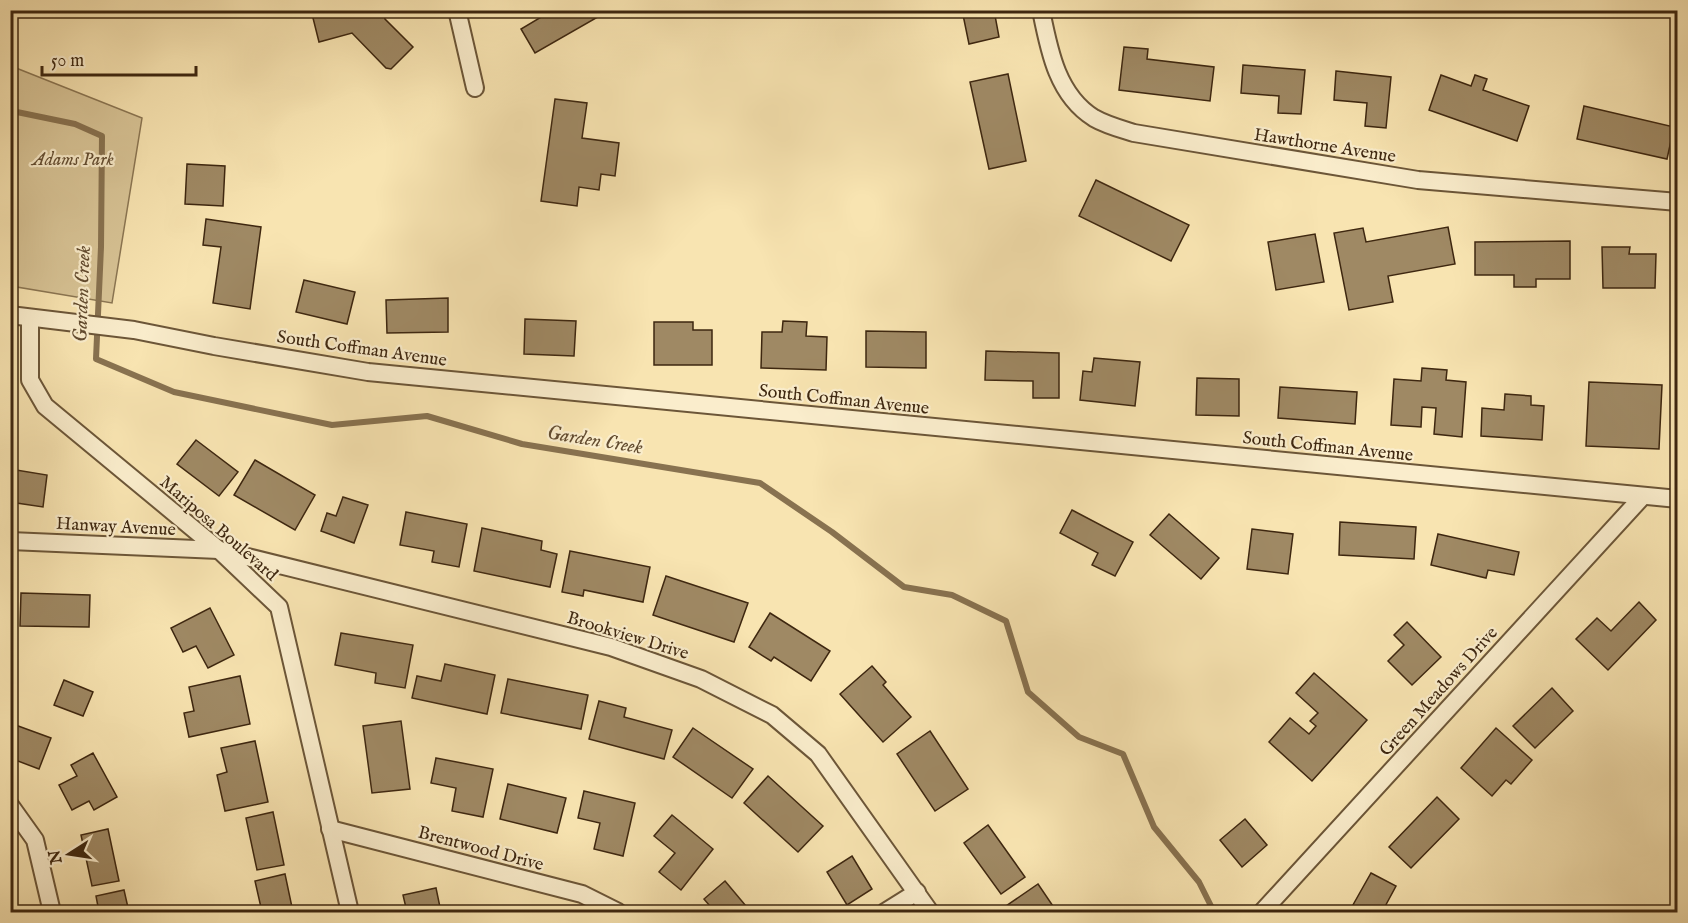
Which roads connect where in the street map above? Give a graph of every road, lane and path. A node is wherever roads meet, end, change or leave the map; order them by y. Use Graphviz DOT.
graph roads {
  1 [pos="457,10"];
  2 [pos="1041,10"];
  3 [pos="475,88"];
  4 [pos="1677,202"];
  5 [pos="10,315"];
  6 [pos="30,319"];
  7 [pos="1643,496"];
  8 [pos="1677,499"];
  9 [pos="10,541"];
  10 [pos="219,550"];
  11 [pos="10,805"];
  12 [pos="330,829"];
  13 [pos="916,892"];
  14 [pos="1264,910"];
  15 [pos="52,912"];
  16 [pos="350,912"];
  17 [pos="618,912"];
  18 [pos="885,912"];
  19 [pos="930,912"];
  1 -- 3 [label="street"];
  2 -- 4 [label="street, Hawthorne Avenue"];
  5 -- 6 [label="street, South Coffman Avenue"];
  6 -- 7 [label="street, South Coffman Avenue"];
  6 -- 10 [label="street, Mariposa Boulevard"];
  7 -- 8 [label="street, South Coffman Avenue"];
  7 -- 14 [label="street, Green Meadows Drive"];
  9 -- 10 [label="street, Hanway Avenue"];
  10 -- 12 [label="street, Mariposa Boulevard"];
  10 -- 13 [label="street, Brookview Drive"];
  11 -- 15 [label="street"];
  12 -- 16 [label="street, Mariposa Boulevard"];
  12 -- 17 [label="street, Brentwood Drive"];
  13 -- 18 [label="street"];
  13 -- 19 [label="street, Brookview Drive"];
}
